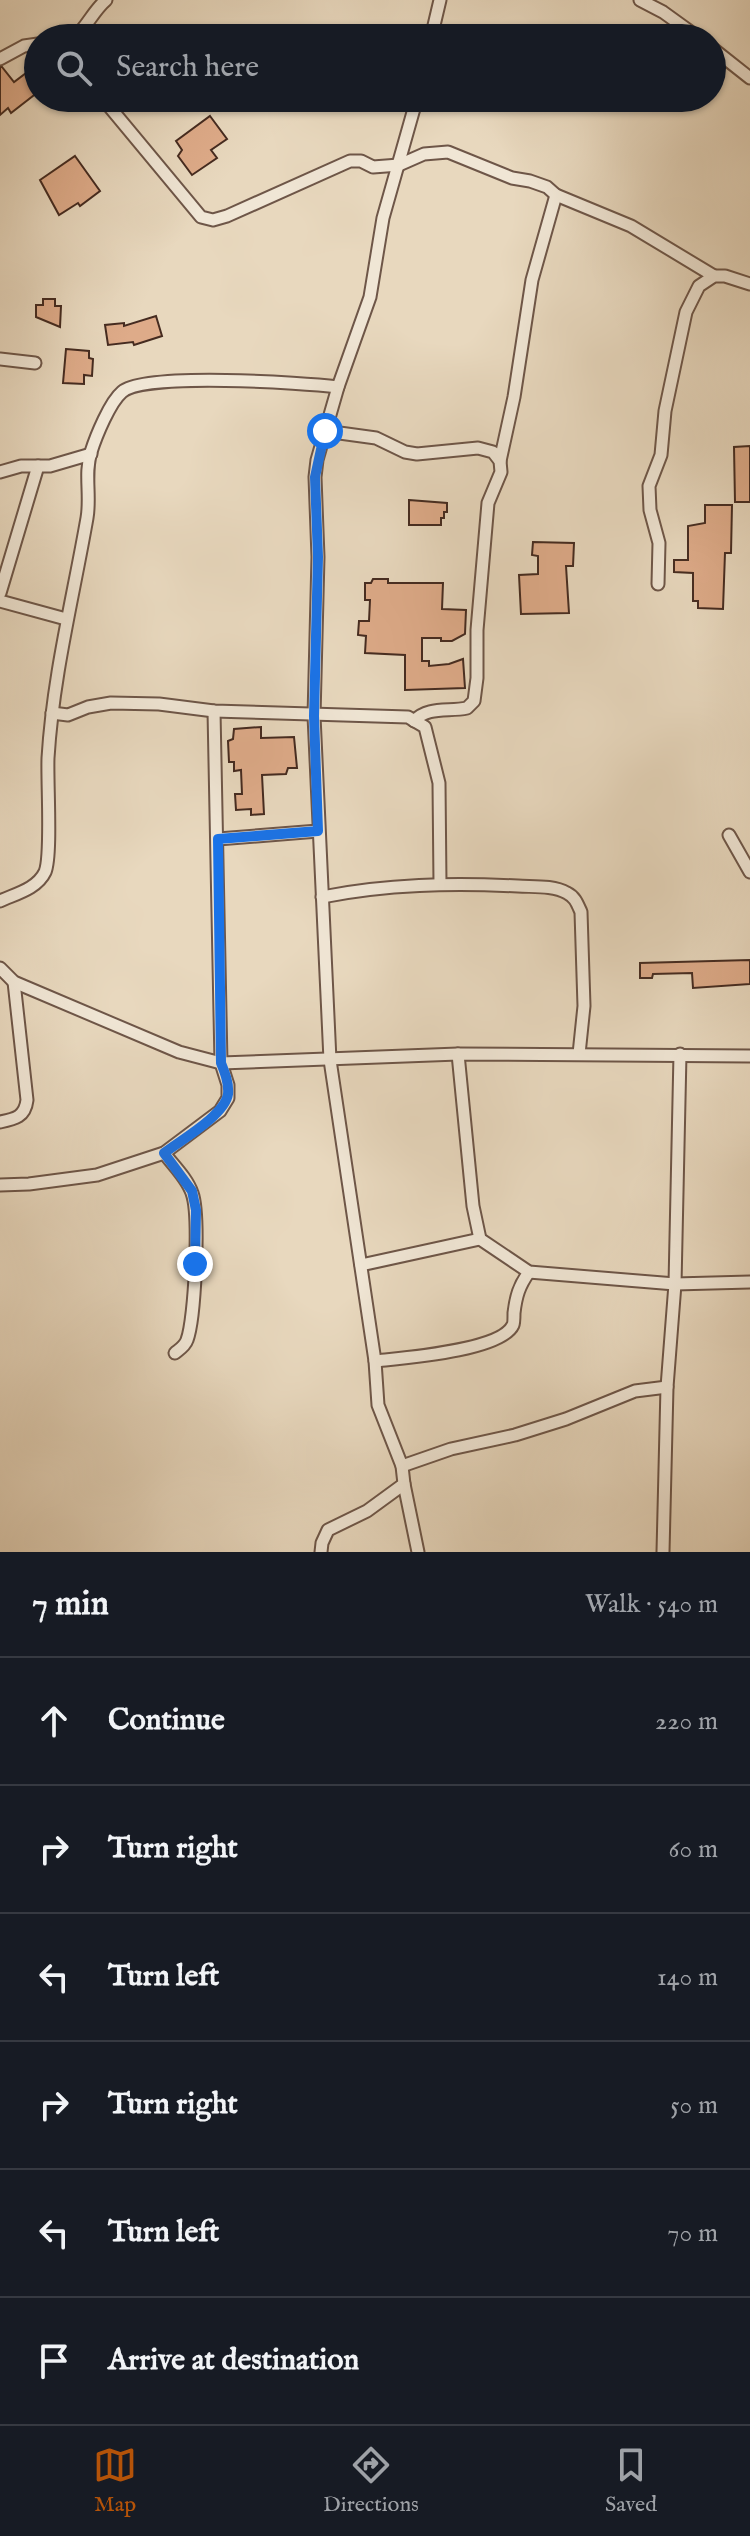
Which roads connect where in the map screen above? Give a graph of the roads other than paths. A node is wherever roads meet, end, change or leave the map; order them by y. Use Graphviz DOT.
graph roads {
  1 [pos="106,0"];
  2 [pos="440,0"];
  3 [pos="640,0"];
  4 [pos="89,24"];
  5 [pos="434,24"];
  6 [pos="680,24"];
  7 [pos="24,46"];
  8 [pos="0,59"];
  9 [pos="726,59"];
  10 [pos="750,78"];
  11 [pos="113,112"];
  12 [pos="413,112"];
  13 [pos="399,165"];
  14 [pos="556,195"];
  15 [pos="714,276"];
  16 [pos="750,284"];
  17 [pos="0,359"];
  18 [pos="35,363"];
  19 [pos="338,387"];
  20 [pos="325,431"];
  21 [pos="91,454"];
  22 [pos="500,461"];
  23 [pos="38,466"];
  24 [pos="0,472"];
  25 [pos="658,584"];
  26 [pos="0,593"];
  27 [pos="0,601"];
  28 [pos="66,619"];
  29 [pos="214,711"];
  30 [pos="52,713"];
  31 [pos="314,716"];
  32 [pos="414,721"];
  33 [pos="318,831"];
  34 [pos="729,835"];
  35 [pos="218,839"];
  36 [pos="750,872"];
  37 [pos="440,884"];
  38 [pos="322,897"];
  39 [pos="0,901"];
  40 [pos="0,968"];
  41 [pos="14,982"];
  42 [pos="458,1054"];
  43 [pos="579,1054"];
  44 [pos="680,1054"];
  45 [pos="750,1056"];
  46 [pos="330,1060"];
  47 [pos="221,1063"];
  48 [pos="0,1122"];
  49 [pos="164,1153"];
  50 [pos="0,1185"];
  51 [pos="480,1239"];
  52 [pos="361,1265"];
  53 [pos="529,1272"];
  54 [pos="750,1282"];
  55 [pos="675,1284"];
  56 [pos="175,1353"];
  57 [pos="375,1361"];
  58 [pos="667,1387"];
  59 [pos="402,1466"];
  60 [pos="404,1484"];
  61 [pos="321,1552"];
  62 [pos="418,1552"];
  63 [pos="663,1552"];
  1 -- 4 [label="street"];
  2 -- 5 [label="street"];
  3 -- 6 [label="street"];
  7 -- 8 [label="street"];
  9 -- 10 [label="street"];
  11 -- 13 [label="street"];
  12 -- 13 [label="street"];
  13 -- 14 [label="street"];
  13 -- 19 [label="street"];
  14 -- 15 [label="street"];
  14 -- 22 [label="street"];
  15 -- 16 [label="street"];
  15 -- 25 [label="street"];
  17 -- 18 [label="street"];
  19 -- 20 [label="street"];
  19 -- 21 [label="street"];
  20 -- 22 [label="street"];
  20 -- 31 [label="street"];
  21 -- 23 [label="street"];
  21 -- 28 [label="street"];
  22 -- 32 [label="street"];
  23 -- 24 [label="street"];
  23 -- 26 [label="street"];
  27 -- 28 [label="street"];
  28 -- 30 [label="street"];
  29 -- 30 [label="street"];
  29 -- 31 [label="street"];
  29 -- 35 [label="street"];
  30 -- 39 [label="street"];
  31 -- 32 [label="street"];
  31 -- 33 [label="street"];
  32 -- 37 [label="street"];
  33 -- 35 [label="street"];
  33 -- 38 [label="street"];
  34 -- 36 [label="street"];
  35 -- 47 [label="street"];
  37 -- 38 [label="street"];
  37 -- 43 [label="street"];
  38 -- 46 [label="street"];
  40 -- 41 [label="street"];
  41 -- 47 [label="street"];
  41 -- 48 [label="street"];
  42 -- 43 [label="street"];
  42 -- 46 [label="street"];
  42 -- 51 [label="street"];
  43 -- 44 [label="street"];
  44 -- 45 [label="street"];
  44 -- 55 [label="street"];
  46 -- 47 [label="street"];
  46 -- 52 [label="street"];
  47 -- 49 [label="street"];
  49 -- 50 [label="street"];
  49 -- 56 [label="street"];
  51 -- 52 [label="street"];
  51 -- 53 [label="street"];
  52 -- 57 [label="street"];
  53 -- 55 [label="street"];
  53 -- 57 [label="street"];
  54 -- 55 [label="street"];
  55 -- 58 [label="street"];
  57 -- 59 [label="street"];
  58 -- 59 [label="street"];
  58 -- 63 [label="street"];
  59 -- 60 [label="street"];
  60 -- 61 [label="street"];
  60 -- 62 [label="street"];
}
